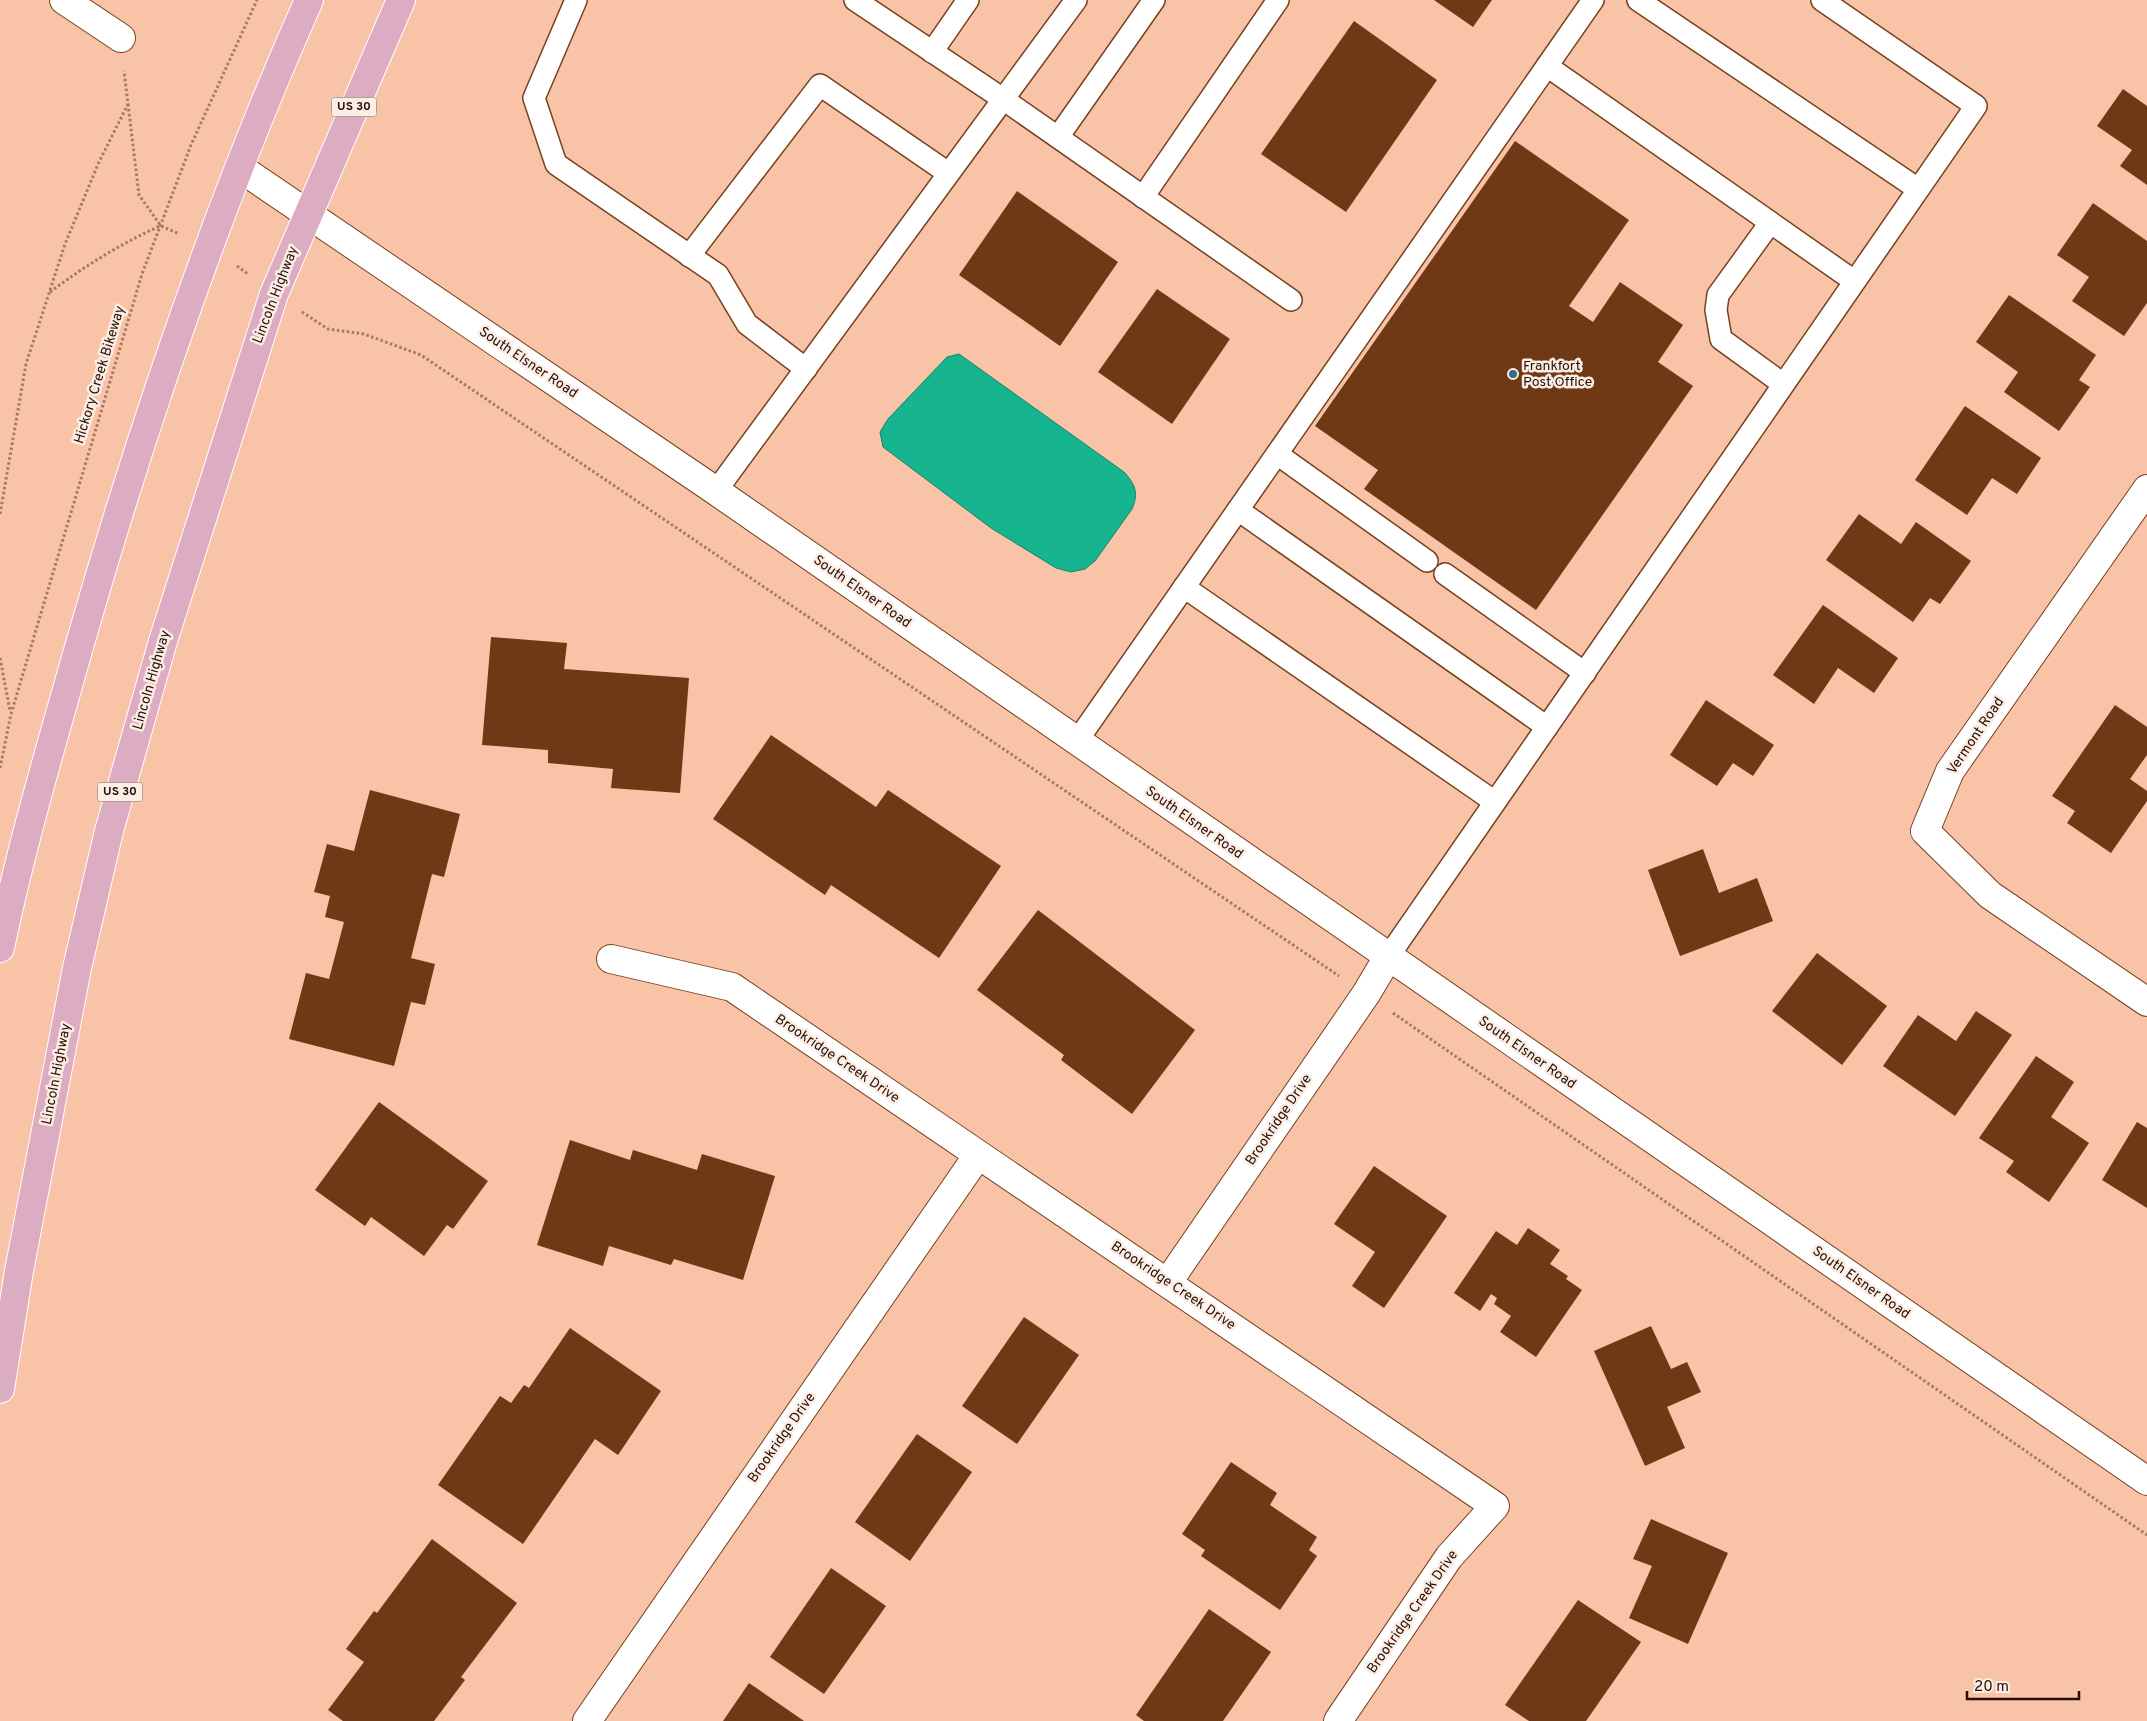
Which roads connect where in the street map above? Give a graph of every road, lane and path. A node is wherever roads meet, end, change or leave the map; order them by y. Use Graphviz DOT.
graph roads {
  1 [pos="64,0"];
  2 [pos="258,0"];
  3 [pos="309,0"];
  4 [pos="401,0"];
  5 [pos="576,0"];
  6 [pos="855,0"];
  7 [pos="968,0"];
  8 [pos="1076,0"];
  9 [pos="1154,0"];
  10 [pos="1278,0"];
  11 [pos="1593,0"];
  12 [pos="1638,0"];
  13 [pos="1822,0"];
  14 [pos="121,38"];
  15 [pos="932,52"];
  16 [pos="1546,66"];
  17 [pos="1003,99"];
  18 [pos="128,104"];
  19 [pos="1058,137"];
  20 [pos="240,168"];
  21 [pos="948,174"];
  22 [pos="1918,189"];
  23 [pos="1143,197"];
  24 [pos="308,214"];
  25 [pos="1770,223"];
  26 [pos="161,226"];
  27 [pos="689,256"];
  28 [pos="1854,281"];
  29 [pos="49,293"];
  30 [pos="1291,300"];
  31 [pos="328,329"];
  32 [pos="806,369"];
  33 [pos="1782,384"];
  34 [pos="1277,454"];
  35 [pos="2147,489"];
  36 [pos="716,491"];
  37 [pos="1238,510"];
  38 [pos="0,514"];
  39 [pos="1427,561"];
  40 [pos="1446,574"];
  41 [pos="1184,587"];
  42 [pos="0,658"];
  43 [pos="1585,673"];
  44 [pos="11,714"];
  45 [pos="1547,727"];
  46 [pos="1077,742"];
  47 [pos="0,768"];
  48 [pos="1495,802"];
  49 [pos="0,948"];
  50 [pos="1388,957"];
  51 [pos="611,959"];
  52 [pos="1366,994"];
  53 [pos="2147,1002"];
  54 [pos="978,1155"];
  55 [pos="1168,1282"];
  56 [pos="0,1389"];
  57 [pos="2147,1481"];
  58 [pos="2147,1536"];
  59 [pos="587,1721"];
  60 [pos="1338,1721"];
  1 -- 14 [label="street"];
  2 -- 26 [label="path, Hickory Creek Bikeway"];
  3 -- 20 [label="main road"];
  4 -- 24 [label="main road, Lincoln Highway / US 30"];
  5 -- 27 [label="lane"];
  6 -- 15 [label="lane"];
  7 -- 15 [label="lane"];
  8 -- 17 [label="lane"];
  9 -- 19 [label="lane"];
  10 -- 23 [label="lane"];
  11 -- 16 [label="lane"];
  12 -- 22 [label="lane"];
  13 -- 22 [label="lane"];
  14 -- 18 [label="path"];
  15 -- 17 [label="lane"];
  16 -- 25 [label="lane"];
  16 -- 34 [label="lane"];
  17 -- 19 [label="lane"];
  17 -- 21 [label="lane"];
  18 -- 26 [label="path"];
  18 -- 29 [label="path"];
  19 -- 23 [label="lane"];
  20 -- 24 [label="street, South Elsner Road"];
  20 -- 49 [label="main road"];
  21 -- 27 [label="lane"];
  21 -- 32 [label="lane"];
  22 -- 28 [label="lane"];
  23 -- 30 [label="lane"];
  24 -- 36 [label="street, South Elsner Road"];
  24 -- 56 [label="main road, Lincoln Highway / US 30"];
  25 -- 28 [label="lane"];
  25 -- 33 [label="lane"];
  26 -- 29 [label="path"];
  26 -- 44 [label="path, Hickory Creek Bikeway"];
  27 -- 32 [label="lane"];
  28 -- 33 [label="lane"];
  29 -- 38 [label="path"];
  31 -- 52 [label="path"];
  32 -- 36 [label="lane"];
  33 -- 43 [label="lane"];
  34 -- 37 [label="lane"];
  34 -- 39 [label="lane"];
  35 -- 53 [label="street, Vermont Road"];
  36 -- 46 [label="street, South Elsner Road"];
  37 -- 41 [label="lane"];
  37 -- 45 [label="lane"];
  40 -- 43 [label="lane"];
  41 -- 46 [label="lane"];
  41 -- 48 [label="lane"];
  42 -- 44 [label="path"];
  43 -- 45 [label="lane"];
  44 -- 47 [label="path, Hickory Creek Bikeway"];
  45 -- 48 [label="lane"];
  46 -- 50 [label="street, South Elsner Road"];
  48 -- 50 [label="lane"];
  50 -- 52 [label="street, Brookridge Drive"];
  50 -- 57 [label="street, South Elsner Road"];
  51 -- 54 [label="street, Brookridge Creek Drive"];
  52 -- 55 [label="street, Brookridge Drive"];
  52 -- 58 [label="path"];
  54 -- 55 [label="street, Brookridge Creek Drive"];
  54 -- 59 [label="street, Brookridge Drive"];
  55 -- 60 [label="street, Brookridge Creek Drive"];
}
